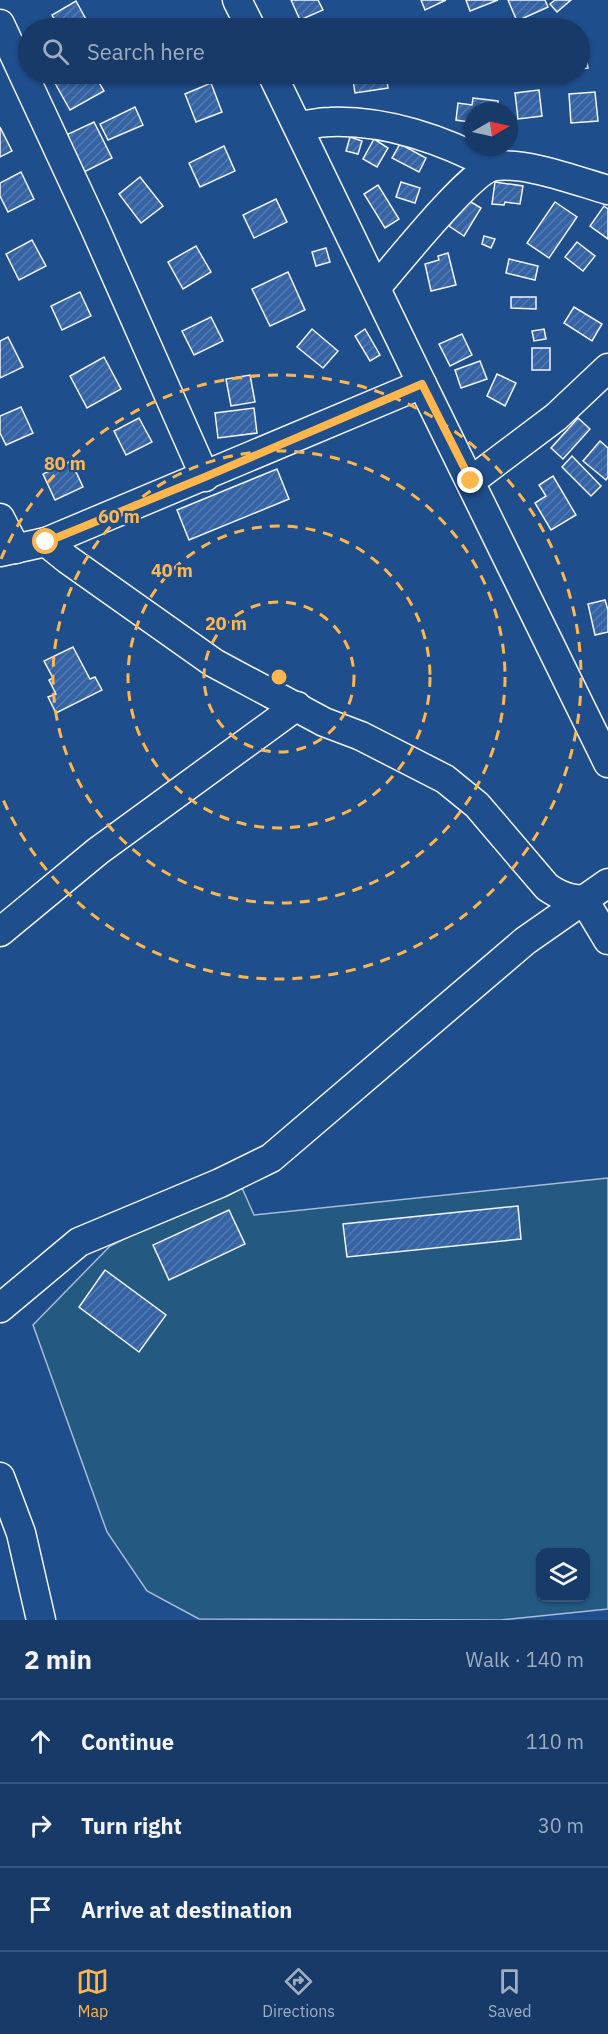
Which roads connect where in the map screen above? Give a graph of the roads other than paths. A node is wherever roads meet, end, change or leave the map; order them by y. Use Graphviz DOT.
graph roads {
  1 [pos="237,0"];
  2 [pos="246,18"];
  3 [pos="0,24"];
  4 [pos="18,63"];
  5 [pos="28,84"];
  6 [pos="277,84"];
  7 [pos="298,126"];
  8 [pos="492,166"];
  9 [pos="608,190"];
  10 [pos="376,288"];
  11 [pos="608,368"];
  12 [pos="422,384"];
  13 [pos="205,477"];
  14 [pos="471,481"];
  15 [pos="0,518"];
  16 [pos="46,542"];
  17 [pos="8,550"];
  18 [pos="297,706"];
  19 [pos="608,763"];
  20 [pos="608,883"];
  21 [pos="584,900"];
  22 [pos="0,932"];
  23 [pos="608,940"];
  24 [pos="0,1308"];
  25 [pos="0,1477"];
  26 [pos="41,1620"];
  1 -- 2 [label="street"];
  3 -- 4 [label="street"];
  5 -- 13 [label="street"];
  6 -- 7 [label="street"];
  7 -- 8 [label="street"];
  7 -- 10 [label="street"];
  8 -- 9 [label="street"];
  8 -- 10 [label="street"];
  10 -- 12 [label="street"];
  11 -- 14 [label="street"];
  12 -- 13 [label="street"];
  12 -- 14 [label="street"];
  13 -- 16 [label="street"];
  14 -- 19 [label="street"];
  15 -- 17 [label="street"];
  16 -- 17 [label="street"];
  16 -- 18 [label="street"];
  18 -- 21 [label="street"];
  18 -- 22 [label="street"];
  20 -- 21 [label="street"];
  21 -- 23 [label="street"];
  21 -- 24 [label="street"];
  25 -- 26 [label="street"];
}
